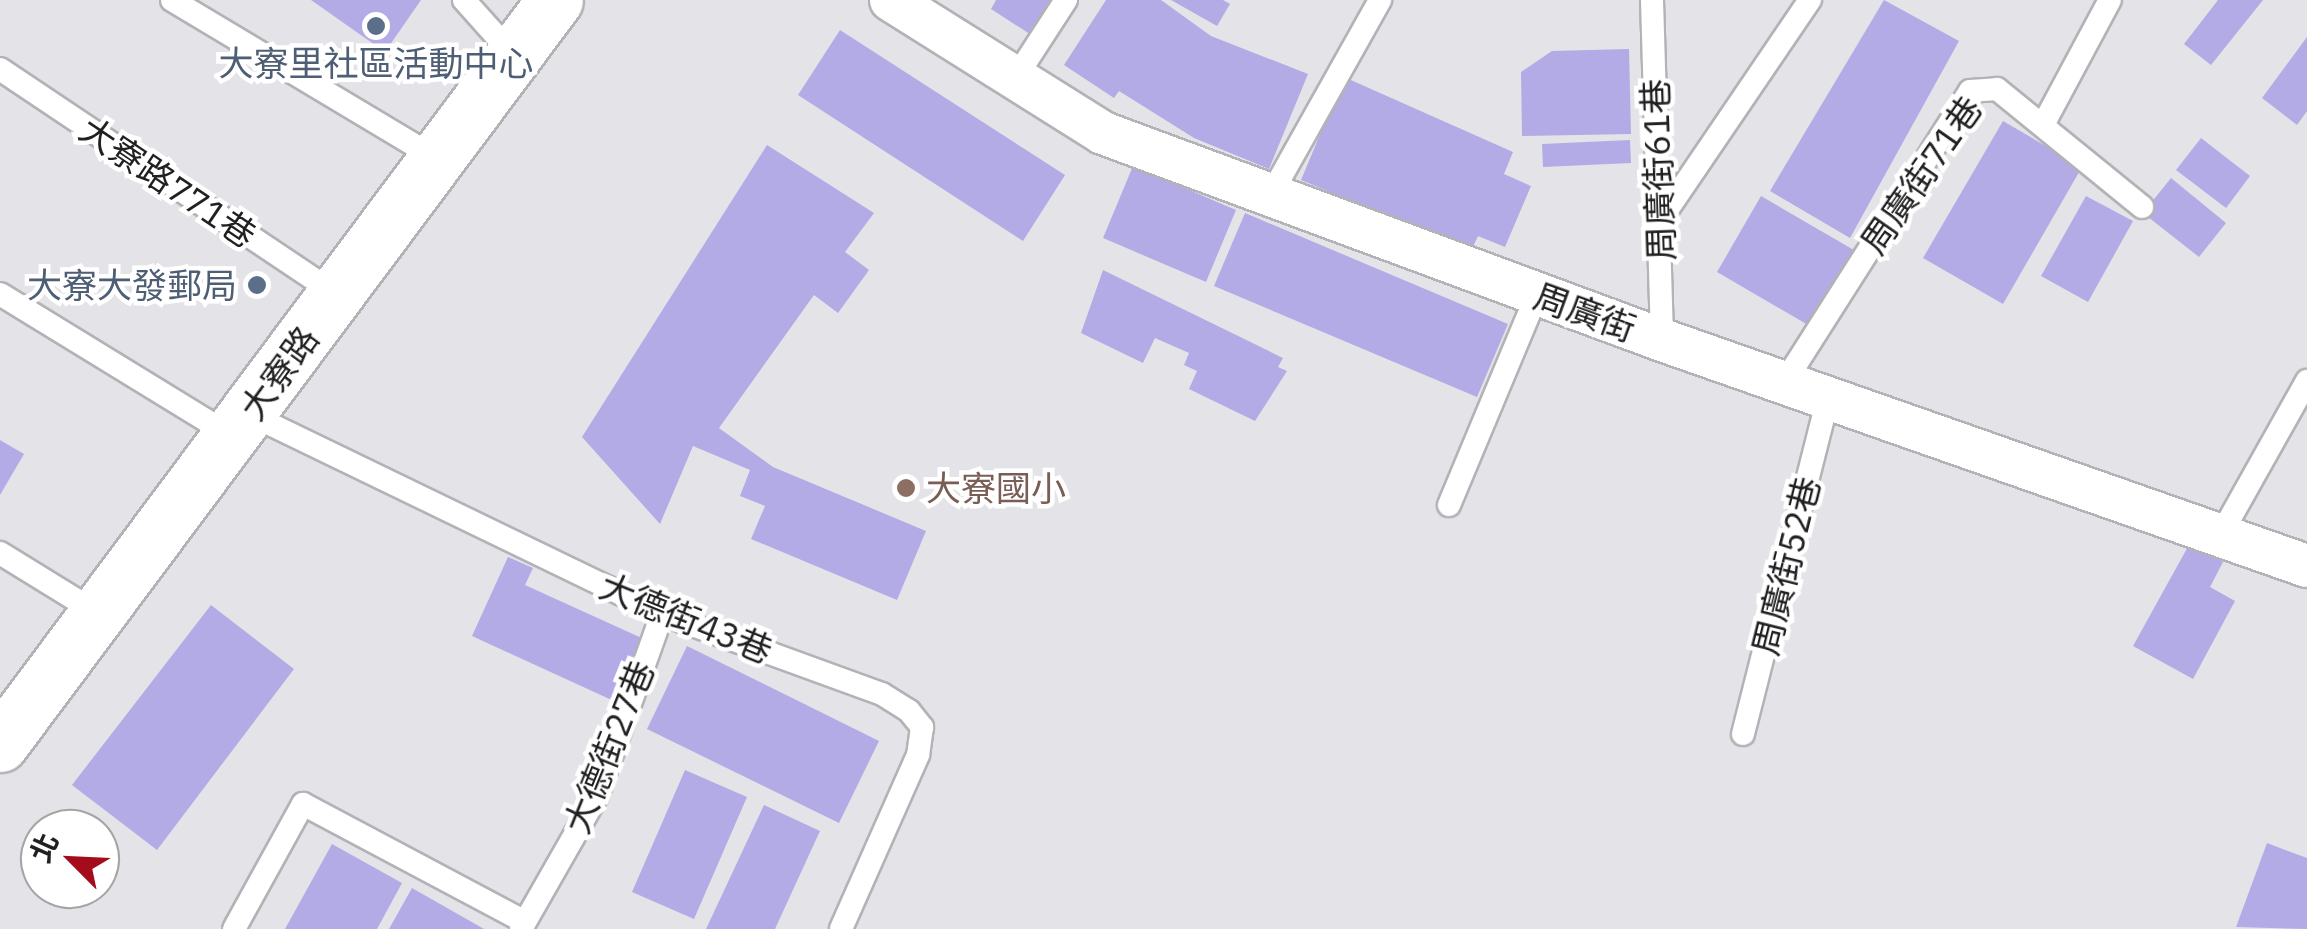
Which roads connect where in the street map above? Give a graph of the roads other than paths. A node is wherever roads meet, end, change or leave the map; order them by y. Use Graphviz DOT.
graph roads {
  1 [pos="172,0"];
  2 [pos="464,0"];
  3 [pos="556,0"];
  4 [pos="891,0"];
  5 [pos="1066,0"];
  6 [pos="1380,0"];
  7 [pos="1652,0"];
  8 [pos="1810,0"];
  9 [pos="2110,0"];
  10 [pos="514,56"];
  11 [pos="0,70"];
  12 [pos="1016,77"];
  13 [pos="2044,121"];
  14 [pos="438,159"];
  15 [pos="1269,198"];
  16 [pos="2142,207"];
  17 [pos="1661,219"];
  18 [pos="0,294"];
  19 [pos="337,295"];
  20 [pos="1537,295"];
  21 [pos="1662,340"];
  22 [pos="2307,381"];
  23 [pos="1784,383"];
  24 [pos="1828,398"];
  25 [pos="241,425"];
  26 [pos="1449,505"];
  27 [pos="2220,536"];
  28 [pos="0,554"];
  29 [pos="2307,566"];
  30 [pos="100,614"];
  31 [pos="662,614"];
  32 [pos="1743,734"];
  33 [pos="0,744"];
  34 [pos="523,926"];
  35 [pos="234,929"];
  36 [pos="840,929"];
  1 -- 14 [label="lane"];
  2 -- 10 [label="lane"];
  3 -- 10 [label="street, 大寮路"];
  4 -- 12 [label="street, 周廣街"];
  5 -- 12 [label="lane"];
  6 -- 15 [label="lane"];
  7 -- 17 [label="lane, 周廣街61巷"];
  8 -- 17 [label="lane"];
  9 -- 13 [label="lane"];
  10 -- 14 [label="street, 大寮路"];
  11 -- 19 [label="lane, 大寮路771巷"];
  12 -- 15 [label="street, 周廣街"];
  13 -- 16 [label="lane, 周廣街71巷"];
  13 -- 23 [label="lane, 周廣街71巷"];
  14 -- 19 [label="street, 大寮路"];
  15 -- 20 [label="street, 周廣街"];
  17 -- 21 [label="lane, 周廣街61巷"];
  18 -- 25 [label="lane, 大德街43巷"];
  19 -- 25 [label="street, 大寮路"];
  20 -- 21 [label="street, 周廣街"];
  20 -- 26 [label="lane"];
  21 -- 23 [label="street, 周廣街"];
  22 -- 27 [label="lane"];
  23 -- 24 [label="street, 周廣街"];
  24 -- 27 [label="street, 周廣街"];
  24 -- 32 [label="lane, 周廣街52巷"];
  25 -- 30 [label="street, 大寮路"];
  25 -- 31 [label="lane, 大德街43巷"];
  27 -- 29 [label="street, 周廣街"];
  28 -- 30 [label="lane"];
  30 -- 33 [label="street, 大寮路"];
  31 -- 34 [label="lane, 大德街27巷"];
  31 -- 36 [label="lane, 大德街43巷"];
  34 -- 35 [label="lane"];
}
